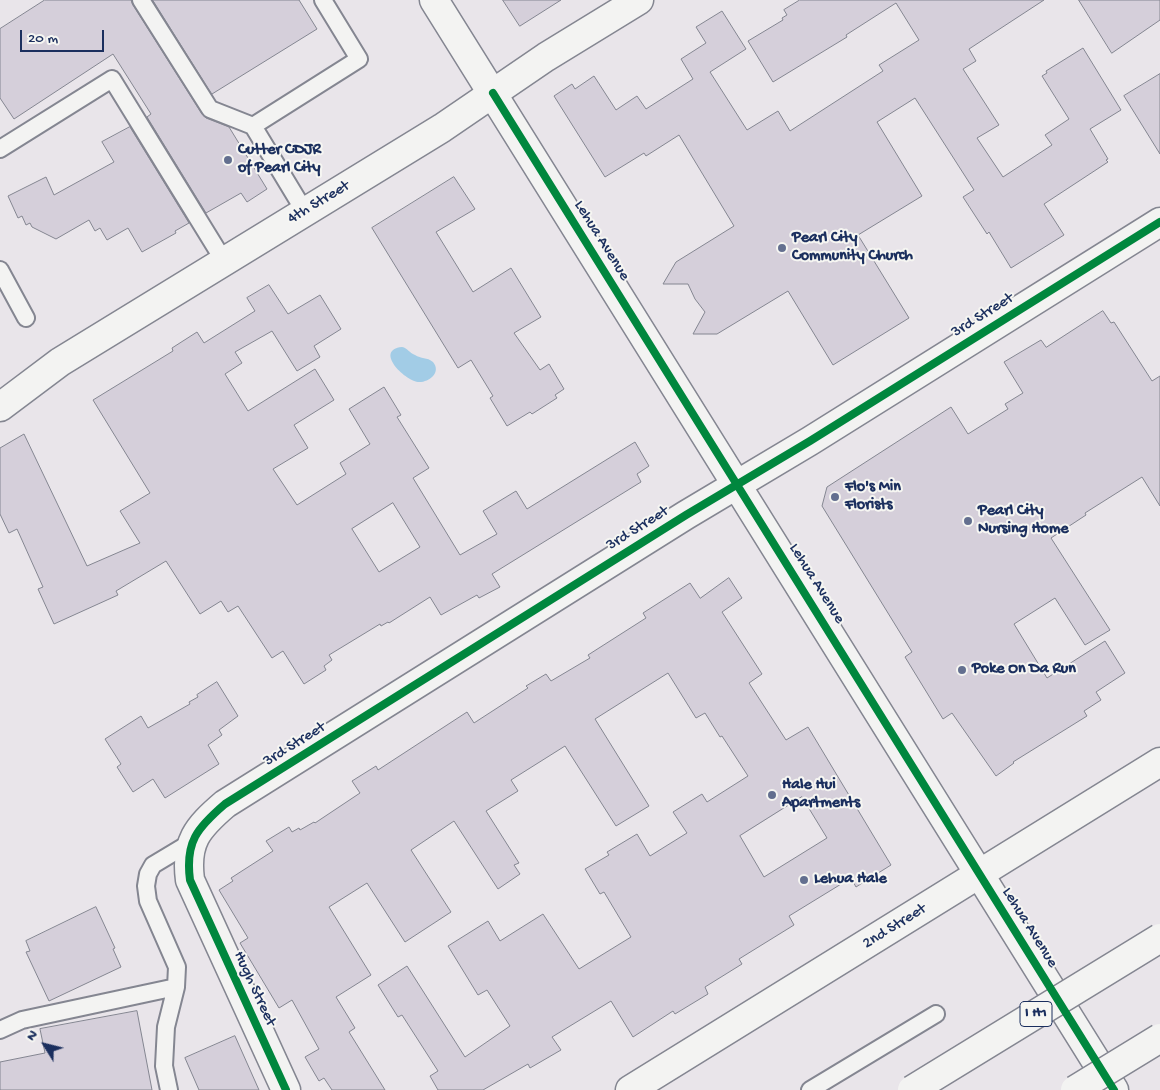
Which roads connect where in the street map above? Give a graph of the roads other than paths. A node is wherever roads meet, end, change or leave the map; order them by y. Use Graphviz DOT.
graph roads {
  1 [pos="142,0"];
  2 [pos="323,0"];
  3 [pos="434,0"];
  4 [pos="639,0"];
  5 [pos="493,94"];
  6 [pos="253,126"];
  7 [pos="0,149"];
  8 [pos="305,212"];
  9 [pos="1160,222"];
  10 [pos="224,261"];
  11 [pos="0,270"];
  12 [pos="26,318"];
  13 [pos="0,407"];
  14 [pos="738,484"];
  15 [pos="1160,762"];
  16 [pos="193,841"];
  17 [pos="979,874"];
  18 [pos="198,899"];
  19 [pos="1160,938"];
  20 [pos="176,987"];
  21 [pos="936,1014"];
  22 [pos="0,1030"];
  23 [pos="1160,1038"];
  24 [pos="169,1090"];
  25 [pos="286,1090"];
  26 [pos="630,1090"];
  27 [pos="810,1090"];
  28 [pos="912,1090"];
  29 [pos="1076,1090"];
  30 [pos="1114,1090"];
  1 -- 6 [label="lane"];
  2 -- 6 [label="lane"];
  3 -- 5 [label="main road, Lehua Avenue"];
  4 -- 5 [label="main road, 4th Street"];
  5 -- 8 [label="main road, 4th Street"];
  5 -- 14 [label="main road, Lehua Avenue"];
  6 -- 8 [label="lane"];
  7 -- 10 [label="lane"];
  8 -- 10 [label="main road, 4th Street"];
  9 -- 14 [label="main road, 3rd Street"];
  10 -- 13 [label="main road, 4th Street"];
  11 -- 12 [label="lane"];
  14 -- 16 [label="main road, 3rd Street"];
  14 -- 17 [label="main road, Lehua Avenue"];
  15 -- 17 [label="main road, 2nd Street"];
  16 -- 18 [label="main road, 3rd Street"];
  16 -- 20 [label="lane"];
  17 -- 26 [label="main road, 2nd Street"];
  17 -- 30 [label="main road, Lehua Avenue"];
  18 -- 25 [label="main road, Hugh Street"];
  19 -- 28 [label="main road, I H1, bridge"];
  20 -- 22 [label="lane"];
  20 -- 24 [label="lane"];
  21 -- 27 [label="lane"];
  23 -- 29 [label="main road, bridge"];
}
